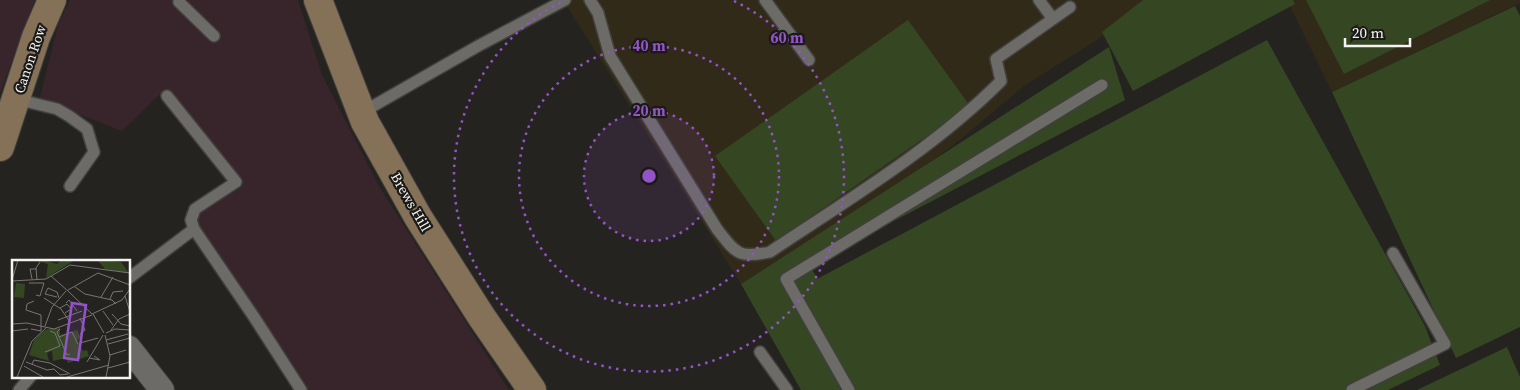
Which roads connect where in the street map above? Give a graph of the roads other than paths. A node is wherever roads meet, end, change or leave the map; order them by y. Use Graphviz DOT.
graph roads {
  1 [pos="52,0"];
  2 [pos="180,0"];
  3 [pos="319,0"];
  4 [pos="565,0"];
  5 [pos="590,0"];
  6 [pos="765,0"];
  7 [pos="1039,0"];
  8 [pos="1070,6"];
  9 [pos="1053,19"];
  10 [pos="214,36"];
  11 [pos="809,60"];
  12 [pos="1102,85"];
  13 [pos="167,96"];
  14 [pos="16,99"];
  15 [pos="362,113"];
  16 [pos="0,148"];
  17 [pos="70,186"];
  18 [pos="194,229"];
  19 [pos="1393,253"];
  20 [pos="130,277"];
  21 [pos="130,349"];
  22 [pos="760,352"];
  23 [pos="29,378"];
  24 [pos="524,387"];
  25 [pos="19,390"];
  26 [pos="162,390"];
  27 [pos="301,390"];
  28 [pos="787,390"];
  29 [pos="849,390"];
  30 [pos="1352,390"];
  1 -- 14 [label="street, Canon Row"];
  2 -- 10 [label="lane"];
  3 -- 15 [label="street, Brews Hill"];
  4 -- 15 [label="lane"];
  5 -- 9 [label="lane"];
  6 -- 11 [label="lane"];
  7 -- 9 [label="lane"];
  8 -- 9 [label="lane"];
  12 -- 29 [label="lane"];
  13 -- 18 [label="lane"];
  14 -- 16 [label="street, Canon Row"];
  14 -- 17 [label="lane"];
  15 -- 24 [label="street, Brews Hill"];
  18 -- 20 [label="lane"];
  18 -- 27 [label="lane"];
  19 -- 30 [label="lane"];
  21 -- 26 [label="street"];
  22 -- 28 [label="lane"];
  23 -- 25 [label="lane"];
}
